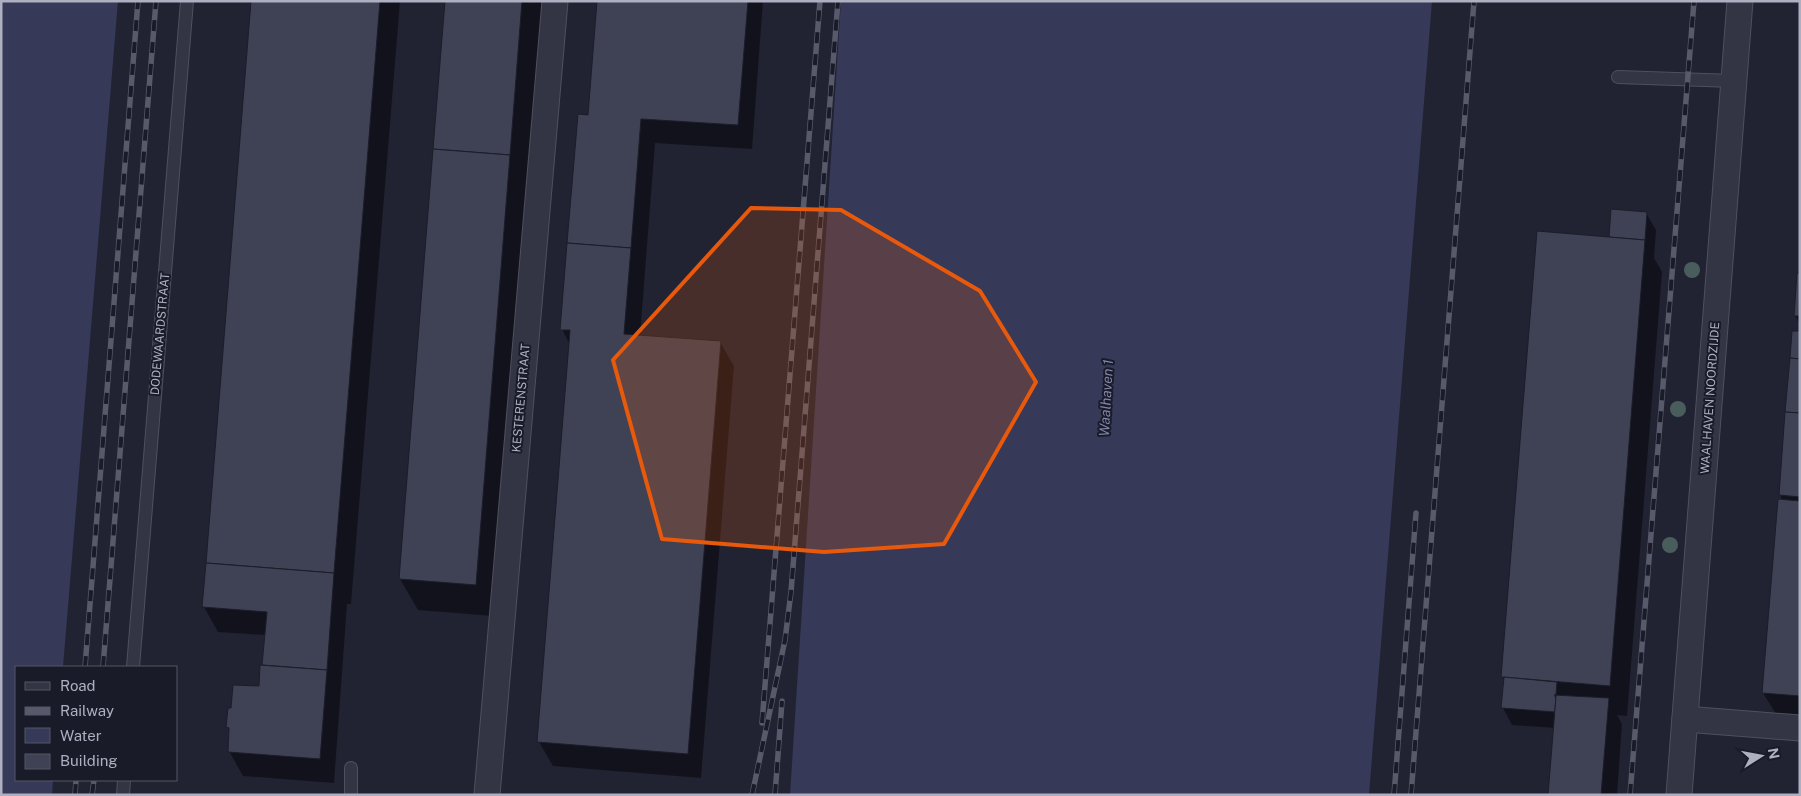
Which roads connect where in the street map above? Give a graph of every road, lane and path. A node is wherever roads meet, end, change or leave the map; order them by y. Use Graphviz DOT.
graph roads {
  1 [pos="187,1"];
  2 [pos="554,1"];
  3 [pos="1740,1"];
  4 [pos="1618,77"];
  5 [pos="1734,81"];
  6 [pos="133,666"];
  7 [pos="1685,719"];
  8 [pos="1800,728"];
  9 [pos="351,768"];
  10 [pos="124,781"];
  11 [pos="123,795"];
  12 [pos="351,795"];
  13 [pos="488,795"];
  14 [pos="1678,795"];
  1 -- 6 [label="lane, DODEWAARDSTRAAT"];
  2 -- 13 [label="street, KESTERENSTRAAT"];
  3 -- 5 [label="street, WAALHAVEN NOORDZIJDE"];
  4 -- 5 [label="lane"];
  5 -- 7 [label="street, WAALHAVEN NOORDZIJDE"];
  7 -- 8 [label="street"];
  7 -- 14 [label="street, WAALHAVEN NOORDZIJDE"];
  9 -- 12 [label="lane"];
  10 -- 11 [label="lane"];
}
